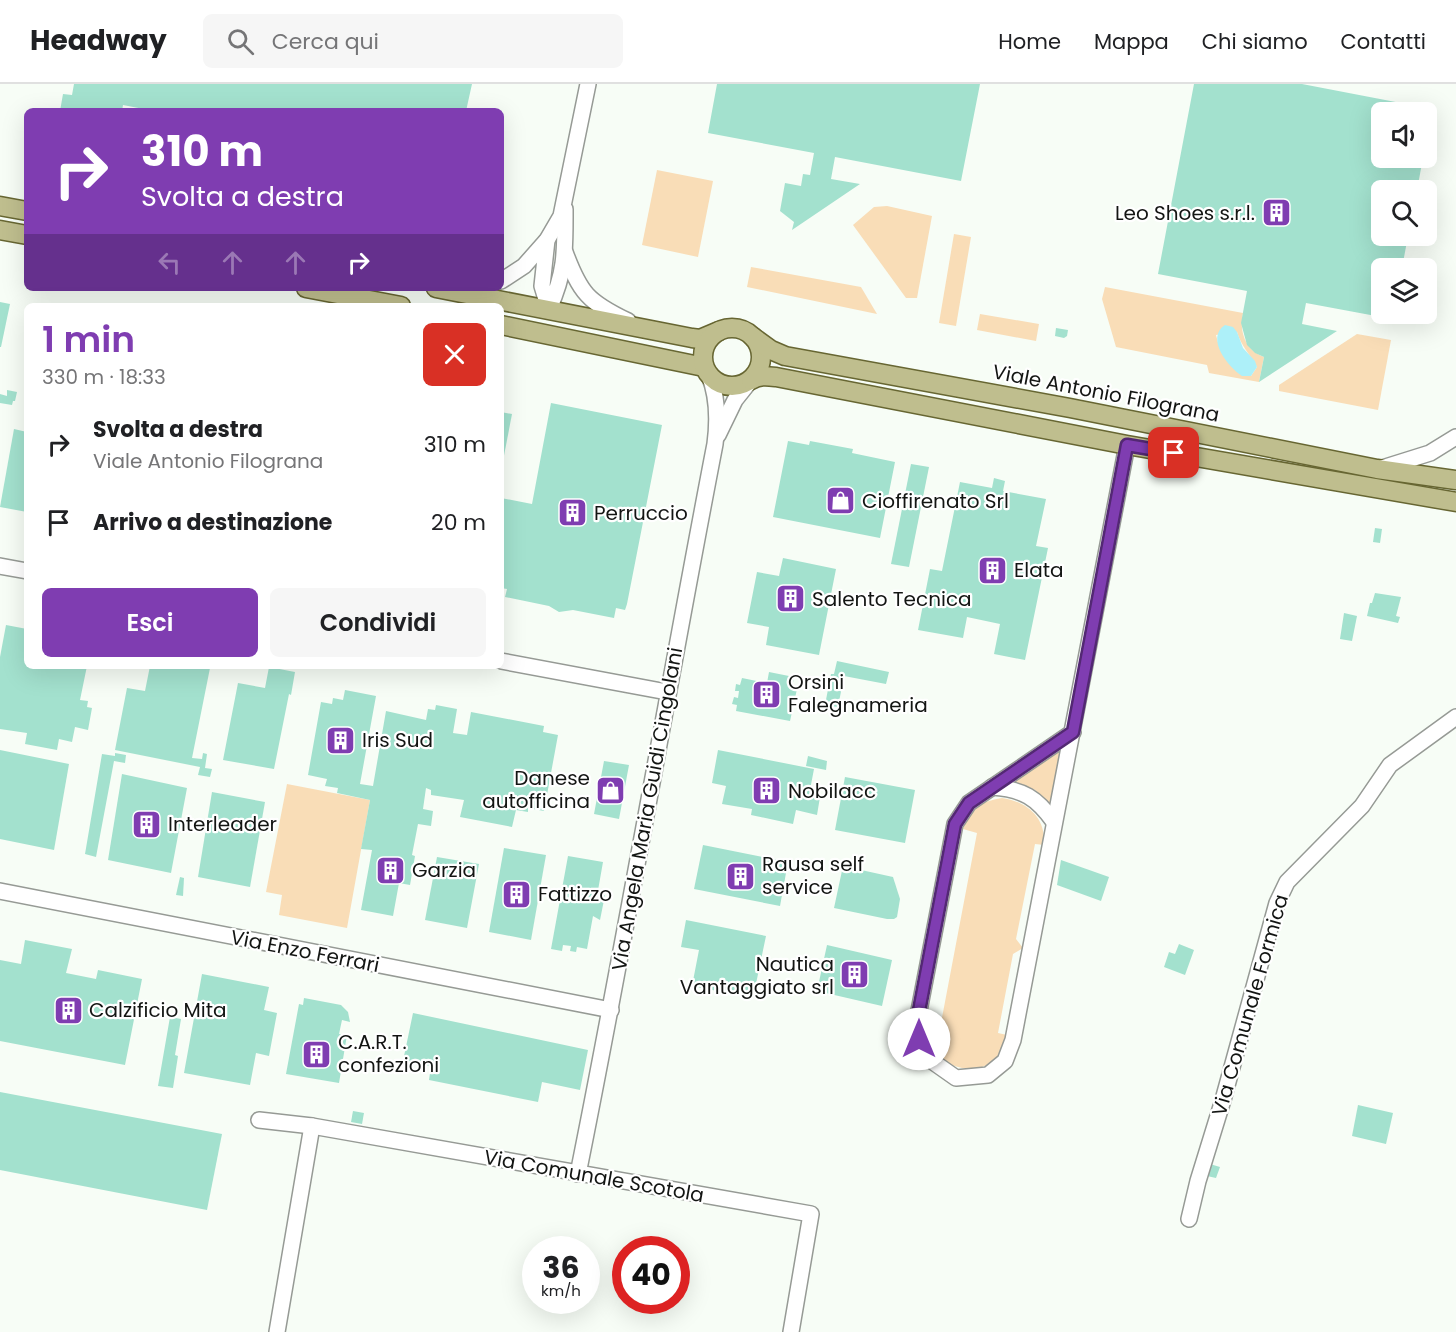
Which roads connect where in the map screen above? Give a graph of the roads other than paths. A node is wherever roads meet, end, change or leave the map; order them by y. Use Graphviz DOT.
graph roads {
  1 [pos="588,84"];
  2 [pos="565,201"];
  3 [pos="0,206"];
  4 [pos="24,210"];
  5 [pos="0,230"];
  6 [pos="24,234"];
  7 [pos="546,240"];
  8 [pos="565,252"];
  9 [pos="504,279"];
  10 [pos="322,291"];
  11 [pos="452,291"];
  12 [pos="464,291"];
  13 [pos="458,292"];
  14 [pos="385,303"];
  15 [pos="549,309"];
  16 [pos="504,326"];
  17 [pos="641,328"];
  18 [pos="719,331"];
  19 [pos="543,333"];
  20 [pos="753,337"];
  21 [pos="707,371"];
  22 [pos="751,380"];
  23 [pos="1070,408"];
  24 [pos="1066,434"];
  25 [pos="1456,437"];
  26 [pos="715,444"];
  27 [pos="1127,445"];
  28 [pos="1377,469"];
  29 [pos="1456,480"];
  30 [pos="1456,502"];
  31 [pos="0,566"];
  32 [pos="24,570"];
  33 [pos="504,662"];
  34 [pos="667,692"];
  35 [pos="1456,717"];
  36 [pos="1073,732"];
  37 [pos="992,787"];
  38 [pos="1054,822"];
  39 [pos="0,891"];
  40 [pos="611,1010"];
  41 [pos="259,1120"];
  42 [pos="312,1126"];
  43 [pos="578,1174"];
  44 [pos="1189,1220"];
  45 [pos="277,1332"];
  46 [pos="791,1332"];
  1 -- 2 [label="street"];
  2 -- 7 [label="street"];
  2 -- 8 [label="street"];
  3 -- 4 [label="main road"];
  5 -- 6 [label="main road"];
  7 -- 9 [label="street"];
  7 -- 15 [label="street"];
  8 -- 15 [label="street"];
  8 -- 17 [label="street"];
  10 -- 14 [label="main road"];
  11 -- 13 [label="main road"];
  12 -- 13 [label="street"];
  13 -- 15 [label="main road"];
  15 -- 17 [label="main road"];
  15 -- 19 [label="main road"];
  16 -- 19 [label="main road"];
  17 -- 18 [label="main road"];
  18 -- 20 [label="main road"];
  18 -- 21 [label="main road"];
  19 -- 21 [label="main road"];
  20 -- 22 [label="main road"];
  20 -- 23 [label="main road, Viale Antonio Filograna"];
  21 -- 22 [label="main road"];
  21 -- 26 [label="street"];
  22 -- 24 [label="main road"];
  22 -- 26 [label="street"];
  23 -- 24 [label="street"];
  23 -- 28 [label="main road, Viale Antonio Filograna"];
  24 -- 27 [label="main road"];
  25 -- 28 [label="street"];
  26 -- 34 [label="street, Via Angela Maria Guidi Cingolani"];
  27 -- 30 [label="main road"];
  27 -- 36 [label="street"];
  28 -- 29 [label="main road, Viale Antonio Filograna"];
  31 -- 32 [label="street"];
  33 -- 34 [label="street"];
  34 -- 40 [label="street, Via Angela Maria Guidi Cingolani"];
  35 -- 44 [label="street, Via Comunale Formica"];
  36 -- 37 [label="street"];
  36 -- 38 [label="street"];
  37 -- 38 [label="street"];
  37 -- 38 [label="street"];
  39 -- 40 [label="street, Via Enzo Ferrari"];
  40 -- 43 [label="street, Via Angela Maria Guidi Cingolani"];
  41 -- 42 [label="street, Via Comunale Scotola"];
  42 -- 43 [label="street, Via Comunale Scotola"];
  42 -- 45 [label="street"];
  43 -- 46 [label="street, Via Comunale Scotola"];
}
